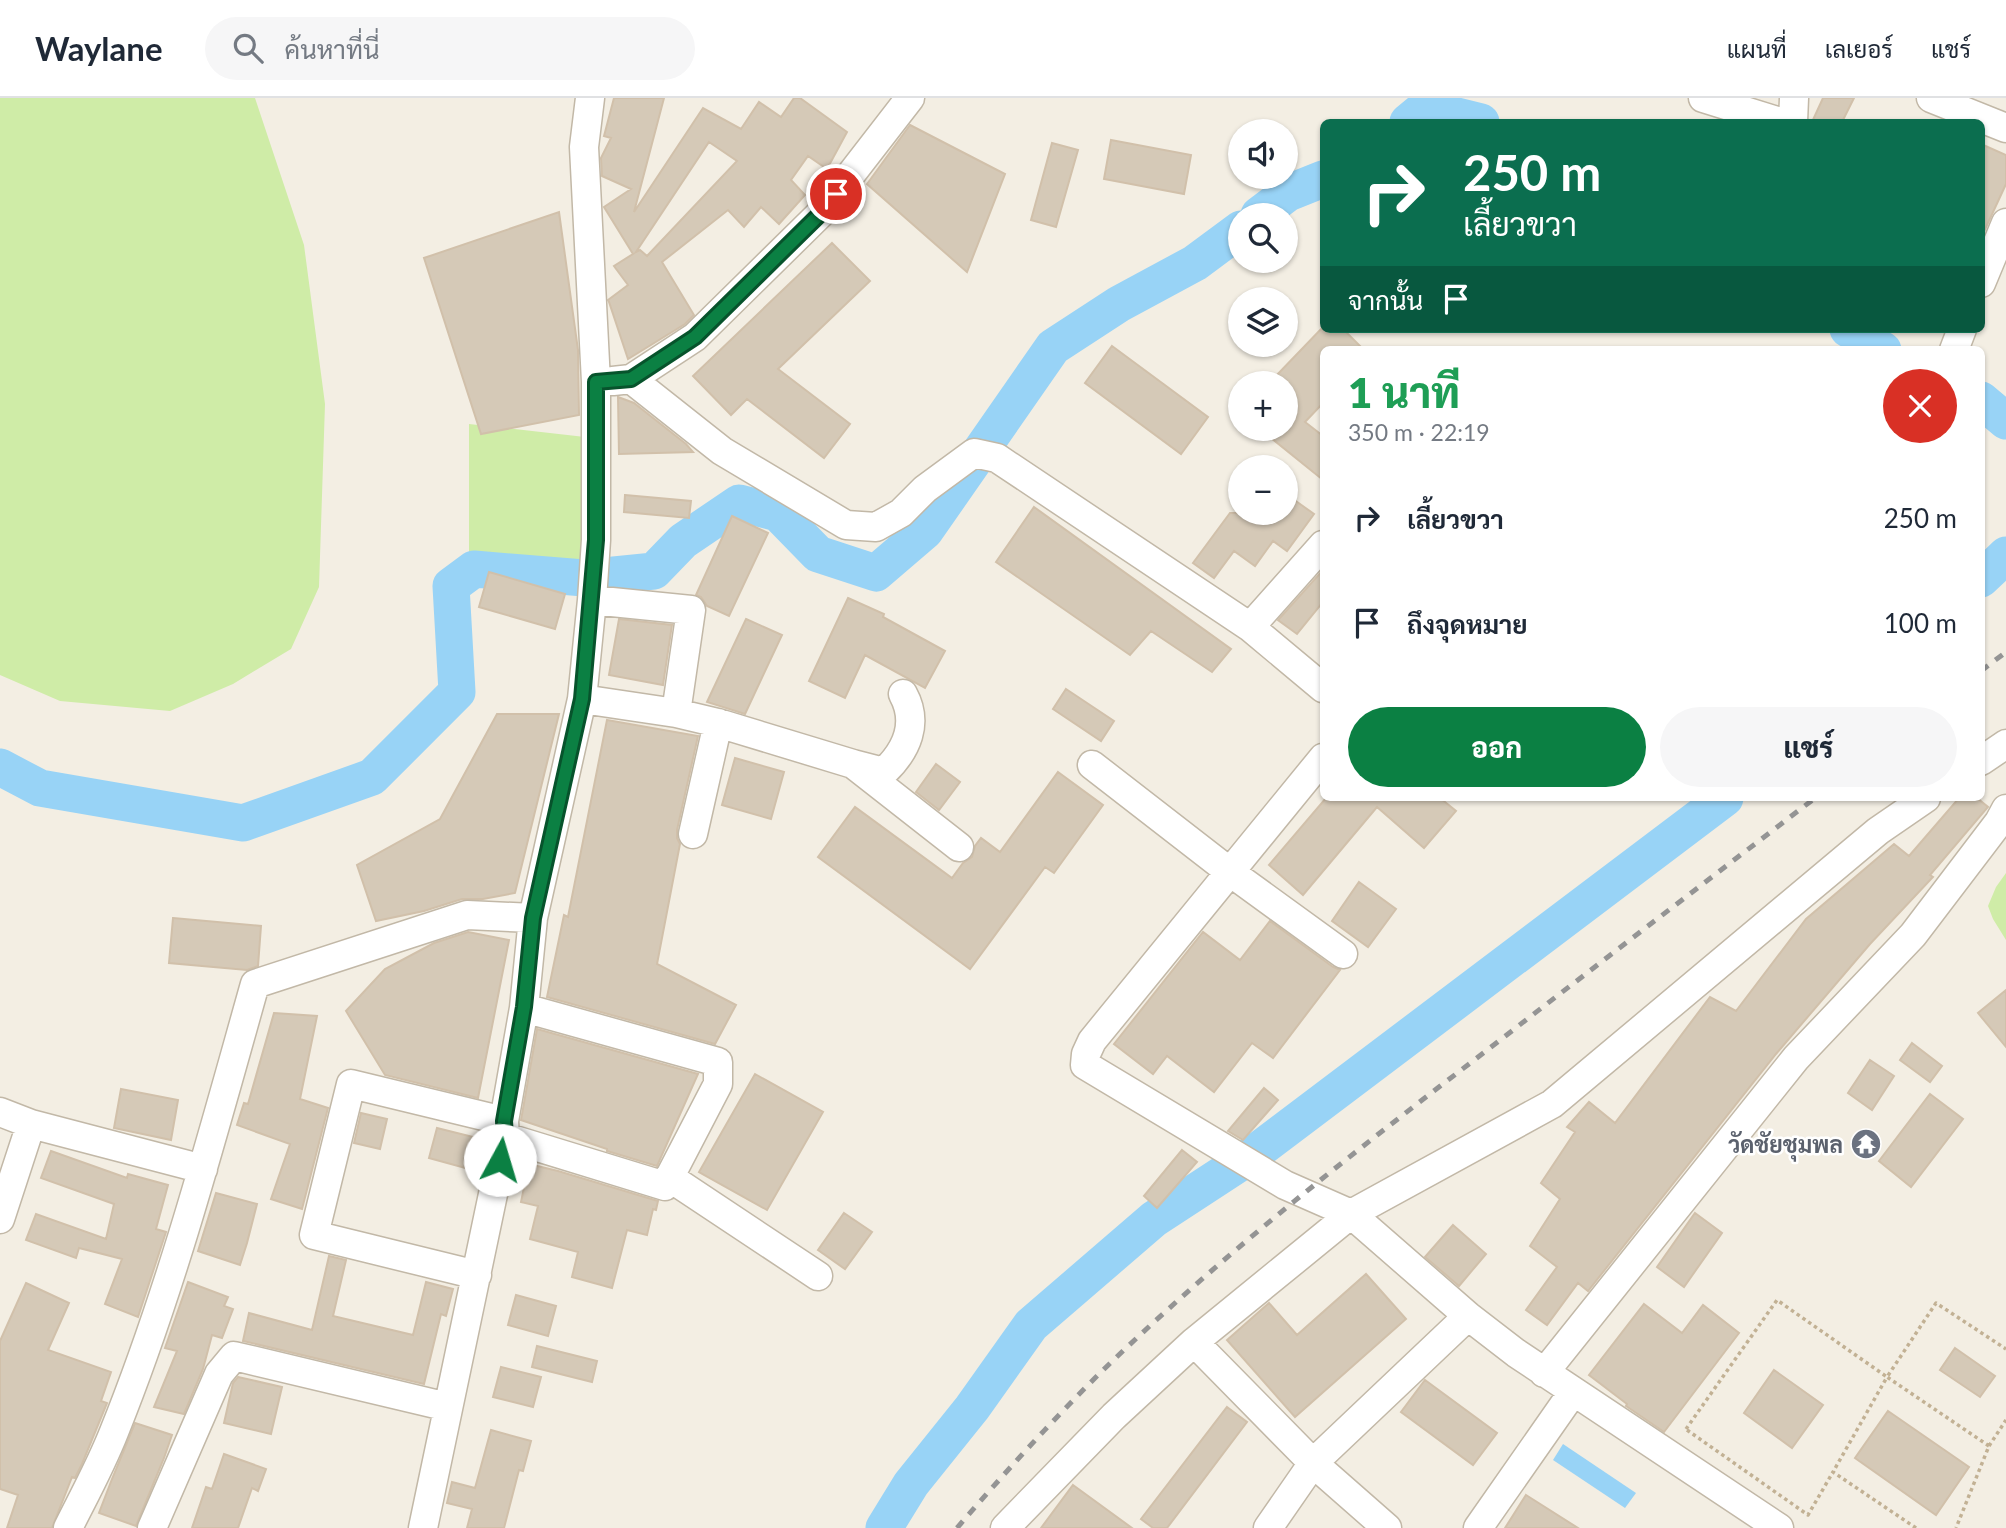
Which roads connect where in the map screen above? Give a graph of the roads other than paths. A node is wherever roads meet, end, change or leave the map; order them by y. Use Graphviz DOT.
graph roads {
  1 [pos="590,98"];
  2 [pos="910,98"];
  3 [pos="1703,98"];
  4 [pos="1794,98"];
  5 [pos="1931,98"];
  6 [pos="1770,119"];
  7 [pos="1793,119"];
  8 [pos="1984,119"];
  9 [pos="1985,120"];
  10 [pos="2006,128"];
  11 [pos="2006,223"];
  12 [pos="1985,273"];
  13 [pos="631,379"];
  14 [pos="596,382"];
  15 [pos="1320,548"];
  16 [pos="592,596"];
  17 [pos="1250,627"];
  18 [pos="1320,685"];
  19 [pos="903,694"];
  20 [pos="582,699"];
  21 [pos="676,713"];
  22 [pos="718,723"];
  23 [pos="2006,744"];
  24 [pos="1985,758"];
  25 [pos="1320,762"];
  26 [pos="1985,762"];
  27 [pos="853,764"];
  28 [pos="1092,765"];
  29 [pos="2006,771"];
  30 [pos="1922,801"];
  31 [pos="2006,809"];
  32 [pos="693,834"];
  33 [pos="959,847"];
  34 [pos="1230,872"];
  35 [pos="533,918"];
  36 [pos="1343,954"];
  37 [pos="524,1007"];
  38 [pos="0,1112"];
  39 [pos="31,1124"];
  40 [pos="505,1129"];
  41 [pos="202,1169"];
  42 [pos="669,1177"];
  43 [pos="1351,1214"];
  44 [pos="0,1219"];
  45 [pos="477,1275"];
  46 [pos="818,1276"];
  47 [pos="1468,1316"];
  48 [pos="1194,1342"];
  49 [pos="1544,1373"];
  50 [pos="1573,1392"];
  51 [pos="448,1407"];
  52 [pos="1313,1463"];
  53 [pos="68,1528"];
  54 [pos="152,1528"];
  55 [pos="423,1528"];
  56 [pos="1005,1528"];
  57 [pos="1268,1528"];
  58 [pos="1387,1528"];
  59 [pos="1478,1528"];
  60 [pos="1779,1528"];
  1 -- 14 [label="street"];
  2 -- 13 [label="street"];
  3 -- 6 [label="street"];
  4 -- 7 [label="street"];
  5 -- 8 [label="street"];
  9 -- 10 [label="street"];
  11 -- 12 [label="street"];
  13 -- 14 [label="street"];
  13 -- 17 [label="street"];
  14 -- 16 [label="street"];
  15 -- 17 [label="street"];
  16 -- 20 [label="street"];
  16 -- 21 [label="street"];
  17 -- 18 [label="street"];
  19 -- 27 [label="street"];
  20 -- 21 [label="street"];
  20 -- 35 [label="street"];
  21 -- 22 [label="street"];
  22 -- 27 [label="street"];
  22 -- 32 [label="street"];
  23 -- 24 [label="street"];
  25 -- 34 [label="street"];
  26 -- 29 [label="street"];
  27 -- 33 [label="street"];
  28 -- 34 [label="street"];
  30 -- 43 [label="street"];
  31 -- 49 [label="street"];
  34 -- 36 [label="street"];
  34 -- 43 [label="street"];
  35 -- 37 [label="street"];
  35 -- 41 [label="street"];
  37 -- 40 [label="street"];
  37 -- 42 [label="street"];
  38 -- 39 [label="street"];
  39 -- 41 [label="street"];
  39 -- 44 [label="street"];
  40 -- 42 [label="street"];
  40 -- 45 [label="street"];
  40 -- 45 [label="street"];
  41 -- 53 [label="street"];
  42 -- 46 [label="street"];
  43 -- 47 [label="street"];
  43 -- 48 [label="street"];
  45 -- 51 [label="street"];
  47 -- 49 [label="street"];
  47 -- 52 [label="street"];
  48 -- 52 [label="street"];
  48 -- 56 [label="street"];
  49 -- 50 [label="street"];
  50 -- 59 [label="street"];
  50 -- 60 [label="street"];
  51 -- 54 [label="street"];
  51 -- 55 [label="street"];
  52 -- 57 [label="street"];
  52 -- 58 [label="street"];
}
